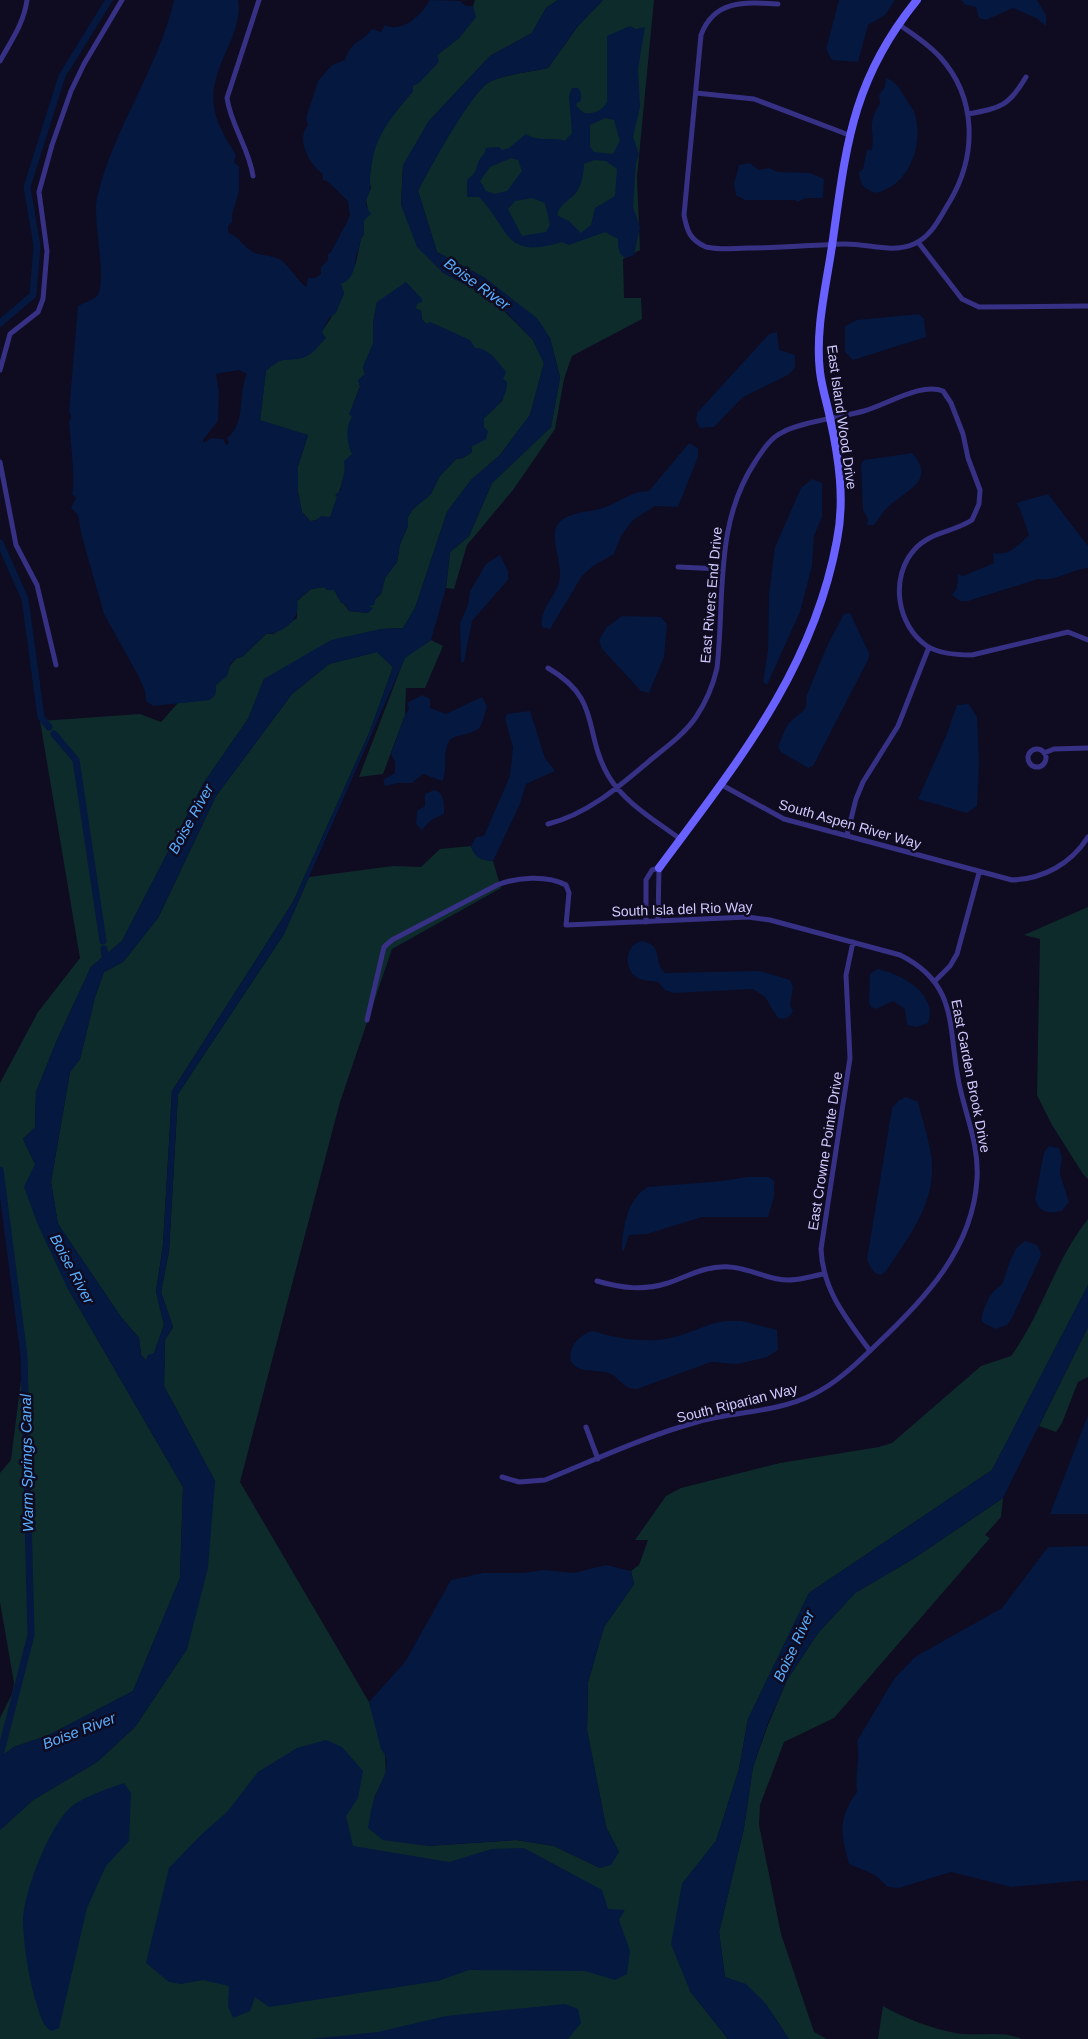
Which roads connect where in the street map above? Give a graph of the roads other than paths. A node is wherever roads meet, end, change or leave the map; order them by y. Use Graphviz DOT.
graph roads {
  1 [pos="27,0"];
  2 [pos="122,0"];
  3 [pos="259,0"];
  4 [pos="916,0"];
  5 [pos="778,4"];
  6 [pos="898,24"];
  7 [pos="0,61"];
  8 [pos="1026,77"];
  9 [pos="696,93"];
  10 [pos="968,114"];
  11 [pos="848,135"];
  12 [pos="253,176"];
  13 [pos="918,242"];
  14 [pos="832,245"];
  15 [pos="1088,306"];
  16 [pos="0,370"];
  17 [pos="830,420"];
  18 [pos="0,462"];
  19 [pos="678,568"];
  20 [pos="722,569"];
  21 [pos="1088,640"];
  22 [pos="929,648"];
  23 [pos="56,665"];
  24 [pos="548,668"];
  25 [pos="1088,748"];
  26 [pos="1044,753"];
  27 [pos="720,784"];
  28 [pos="617,788"];
  29 [pos="548,824"];
  30 [pos="847,835"];
  31 [pos="1088,837"];
  32 [pos="680,839"];
  33 [pos="659,868"];
  34 [pos="979,873"];
  35 [pos="658,921"];
  36 [pos="646,922"];
  37 [pos="853,942"];
  38 [pos="935,981"];
  39 [pos="366,1020"];
  40 [pos="823,1274"];
  41 [pos="597,1281"];
  42 [pos="870,1351"];
  43 [pos="586,1427"];
  44 [pos="598,1459"];
  45 [pos="502,1477"];
  1 -- 7 [label="street"];
  2 -- 16 [label="street"];
  3 -- 12 [label="street"];
  4 -- 6 [label="street, East Island Wood Drive"];
  5 -- 9 [label="street"];
  6 -- 10 [label="street"];
  6 -- 11 [label="street, East Island Wood Drive"];
  8 -- 10 [label="street"];
  9 -- 11 [label="street"];
  9 -- 14 [label="street"];
  10 -- 13 [label="street"];
  11 -- 14 [label="street, East Island Wood Drive"];
  13 -- 14 [label="street"];
  13 -- 15 [label="street"];
  14 -- 17 [label="street, East Island Wood Drive"];
  17 -- 20 [label="street, East Rivers End Drive"];
  17 -- 22 [label="street, East Rivers End Drive"];
  17 -- 27 [label="street, East Island Wood Drive"];
  18 -- 23 [label="street"];
  19 -- 20 [label="street"];
  20 -- 28 [label="street, East Rivers End Drive"];
  21 -- 22 [label="street"];
  22 -- 30 [label="street"];
  24 -- 28 [label="street"];
  25 -- 26 [label="street"];
  27 -- 30 [label="street, South Aspen River Way"];
  27 -- 32 [label="street, East Island Wood Drive"];
  28 -- 29 [label="street, East Rivers End Drive"];
  28 -- 32 [label="street"];
  30 -- 34 [label="street, South Aspen River Way"];
  31 -- 34 [label="street, South Aspen River Way"];
  32 -- 33 [label="street, East Island Wood Drive"];
  33 -- 35 [label="street"];
  33 -- 36 [label="street, East Island Wood Drive"];
  34 -- 38 [label="street"];
  35 -- 36 [label="street, South Isla del Rio Way"];
  35 -- 37 [label="street, South Isla del Rio Way"];
  36 -- 39 [label="street, South Isla del Rio Way"];
  37 -- 38 [label="street, South Isla del Rio Way"];
  37 -- 40 [label="street, East Crowne Pointe Drive"];
  38 -- 42 [label="street, East Garden Brook Drive"];
  40 -- 41 [label="street"];
  40 -- 42 [label="street, East Crowne Pointe Drive"];
  42 -- 44 [label="street, South Riparian Way"];
  43 -- 44 [label="street"];
  44 -- 45 [label="street, South Riparian Way"];
}
